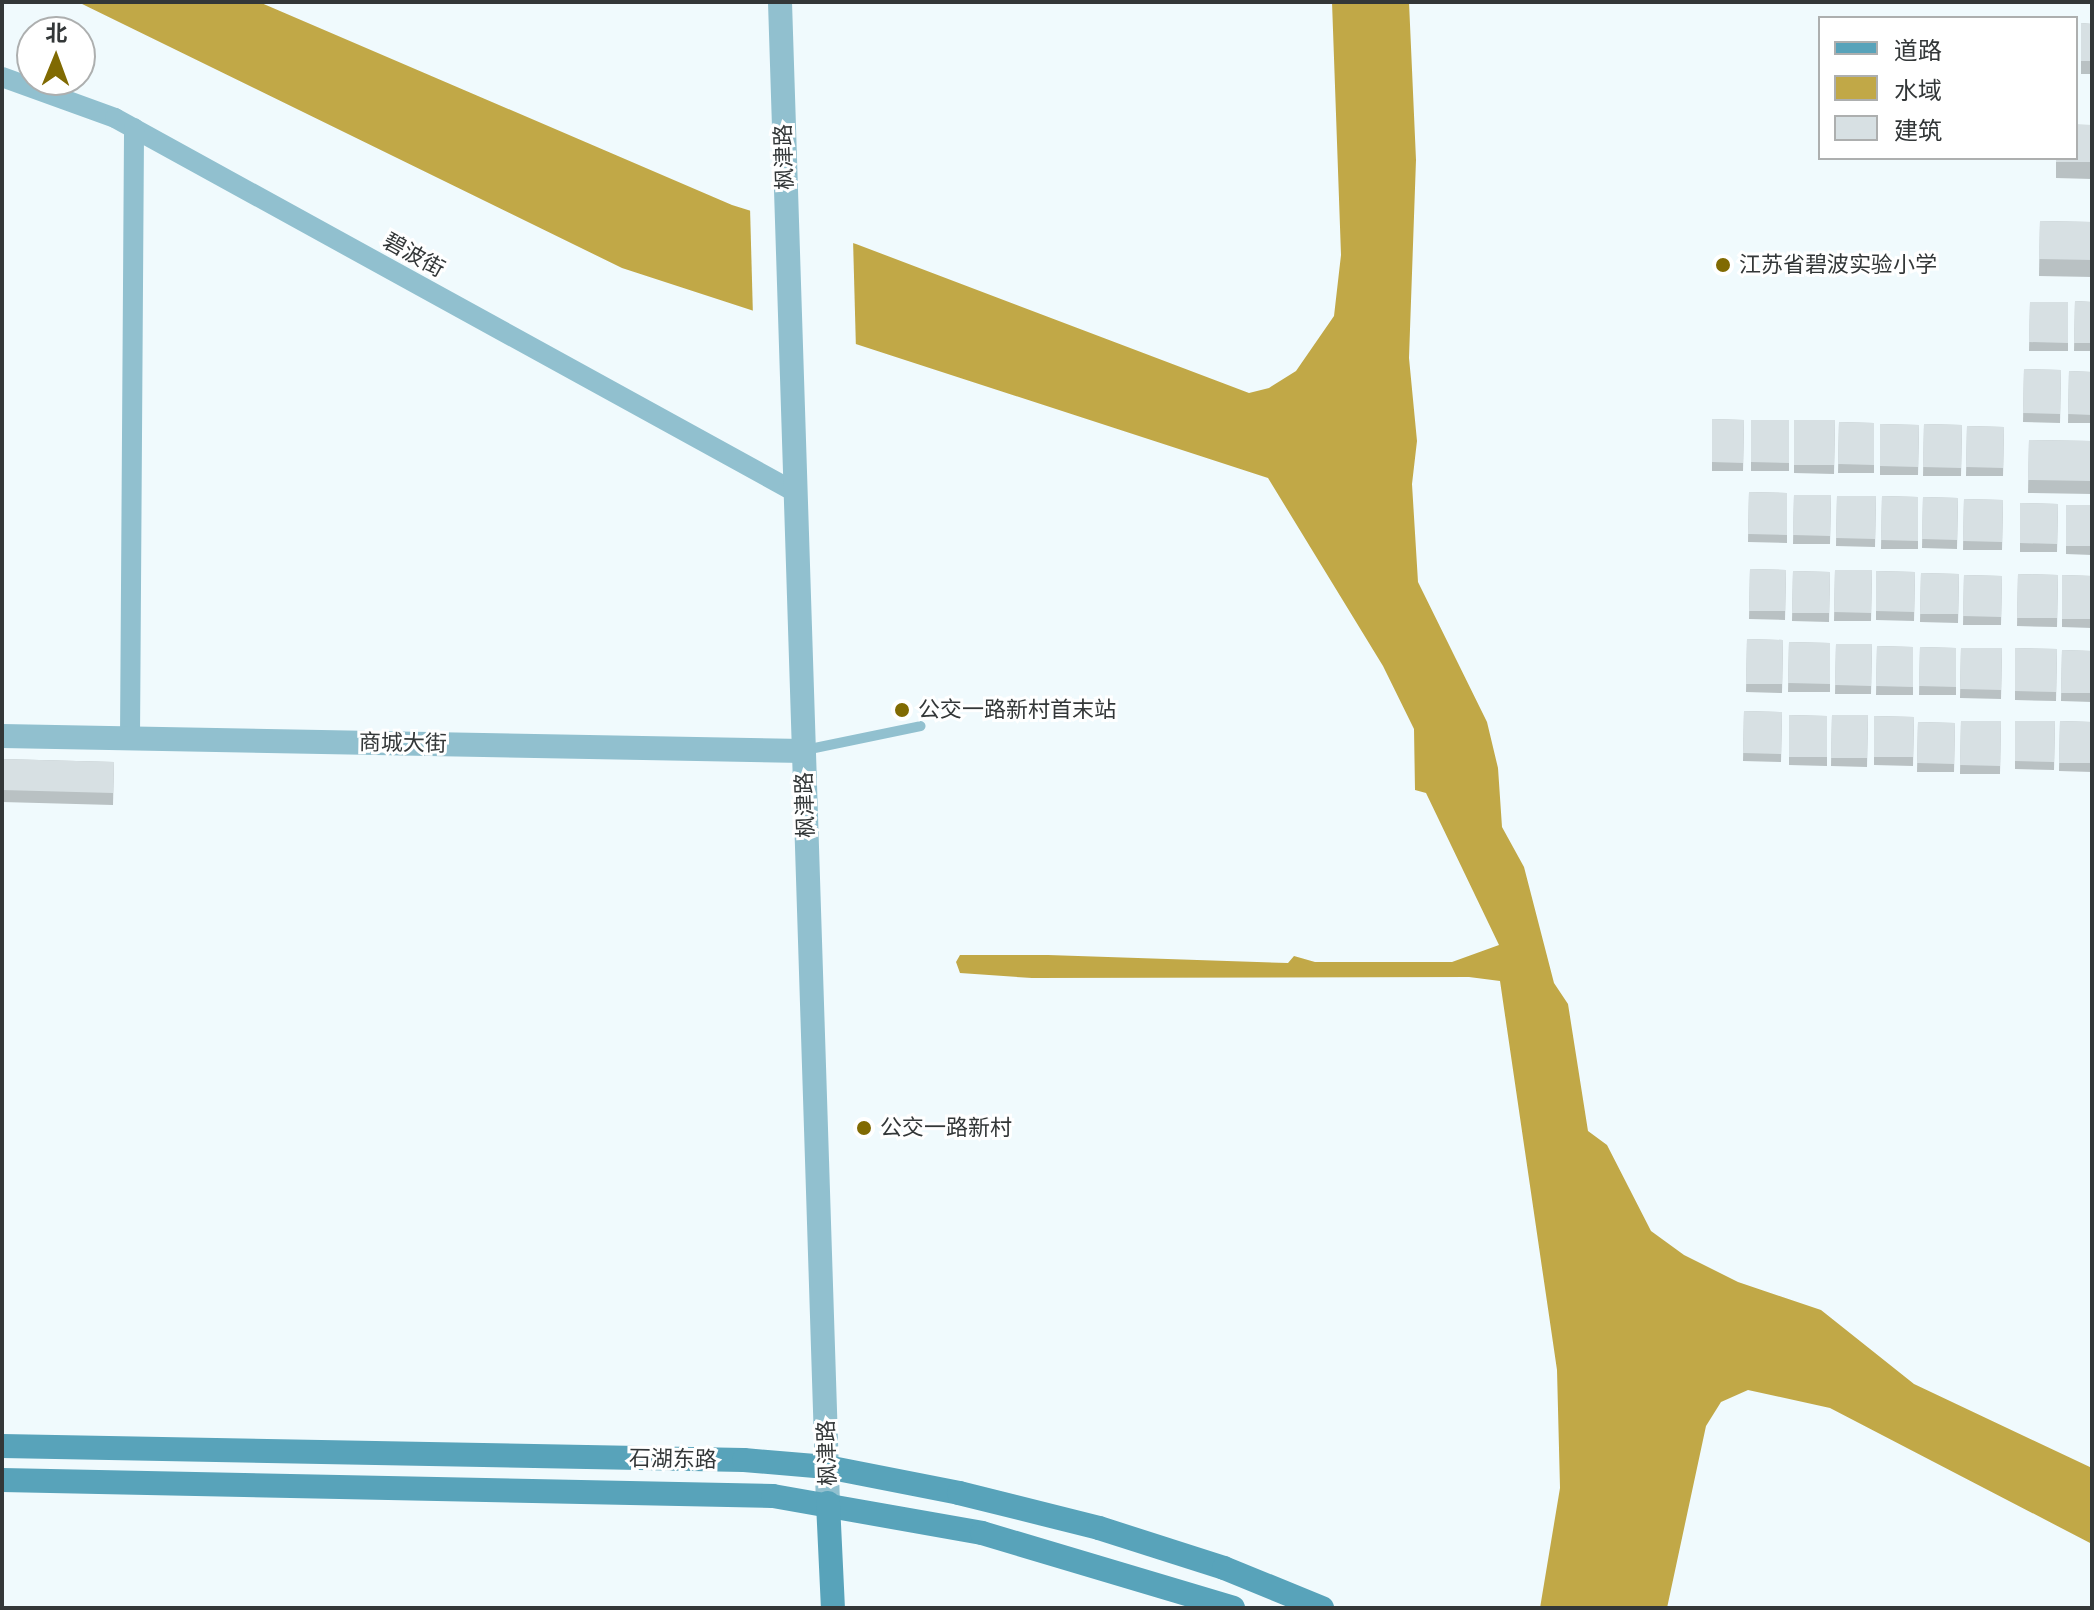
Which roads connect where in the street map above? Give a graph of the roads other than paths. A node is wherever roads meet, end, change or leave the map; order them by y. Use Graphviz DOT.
graph roads {
  1 [pos="780,2"];
  2 [pos="2,77"];
  3 [pos="134,128"];
  4 [pos="795,492"];
  5 [pos="921,726"];
  6 [pos="2,736"];
  7 [pos="130,738"];
  8 [pos="803,751"];
  9 [pos="2,1446"];
  10 [pos="827,1467"];
  11 [pos="2,1480"];
  12 [pos="828,1503"];
  13 [pos="833,1608"];
  14 [pos="1233,1608"];
  15 [pos="1322,1608"];
  1 -- 4 [label="street, 枫津路"];
  2 -- 3 [label="street, 碧波街"];
  3 -- 4 [label="street, 碧波街"];
  3 -- 7 [label="street"];
  4 -- 8 [label="street, 枫津路"];
  5 -- 8 [label="lane"];
  6 -- 7 [label="street, 商城大街"];
  7 -- 8 [label="street, 商城大街"];
  8 -- 10 [label="street, 枫津路"];
  9 -- 10 [label="main road, 石湖东路"];
  10 -- 12 [label="street, 枫津路"];
  10 -- 15 [label="main road, 石湖东路"];
  11 -- 12 [label="main road, 石湖东路"];
  12 -- 13 [label="main road, 枫津路"];
  12 -- 14 [label="main road, 石湖东路"];
}
